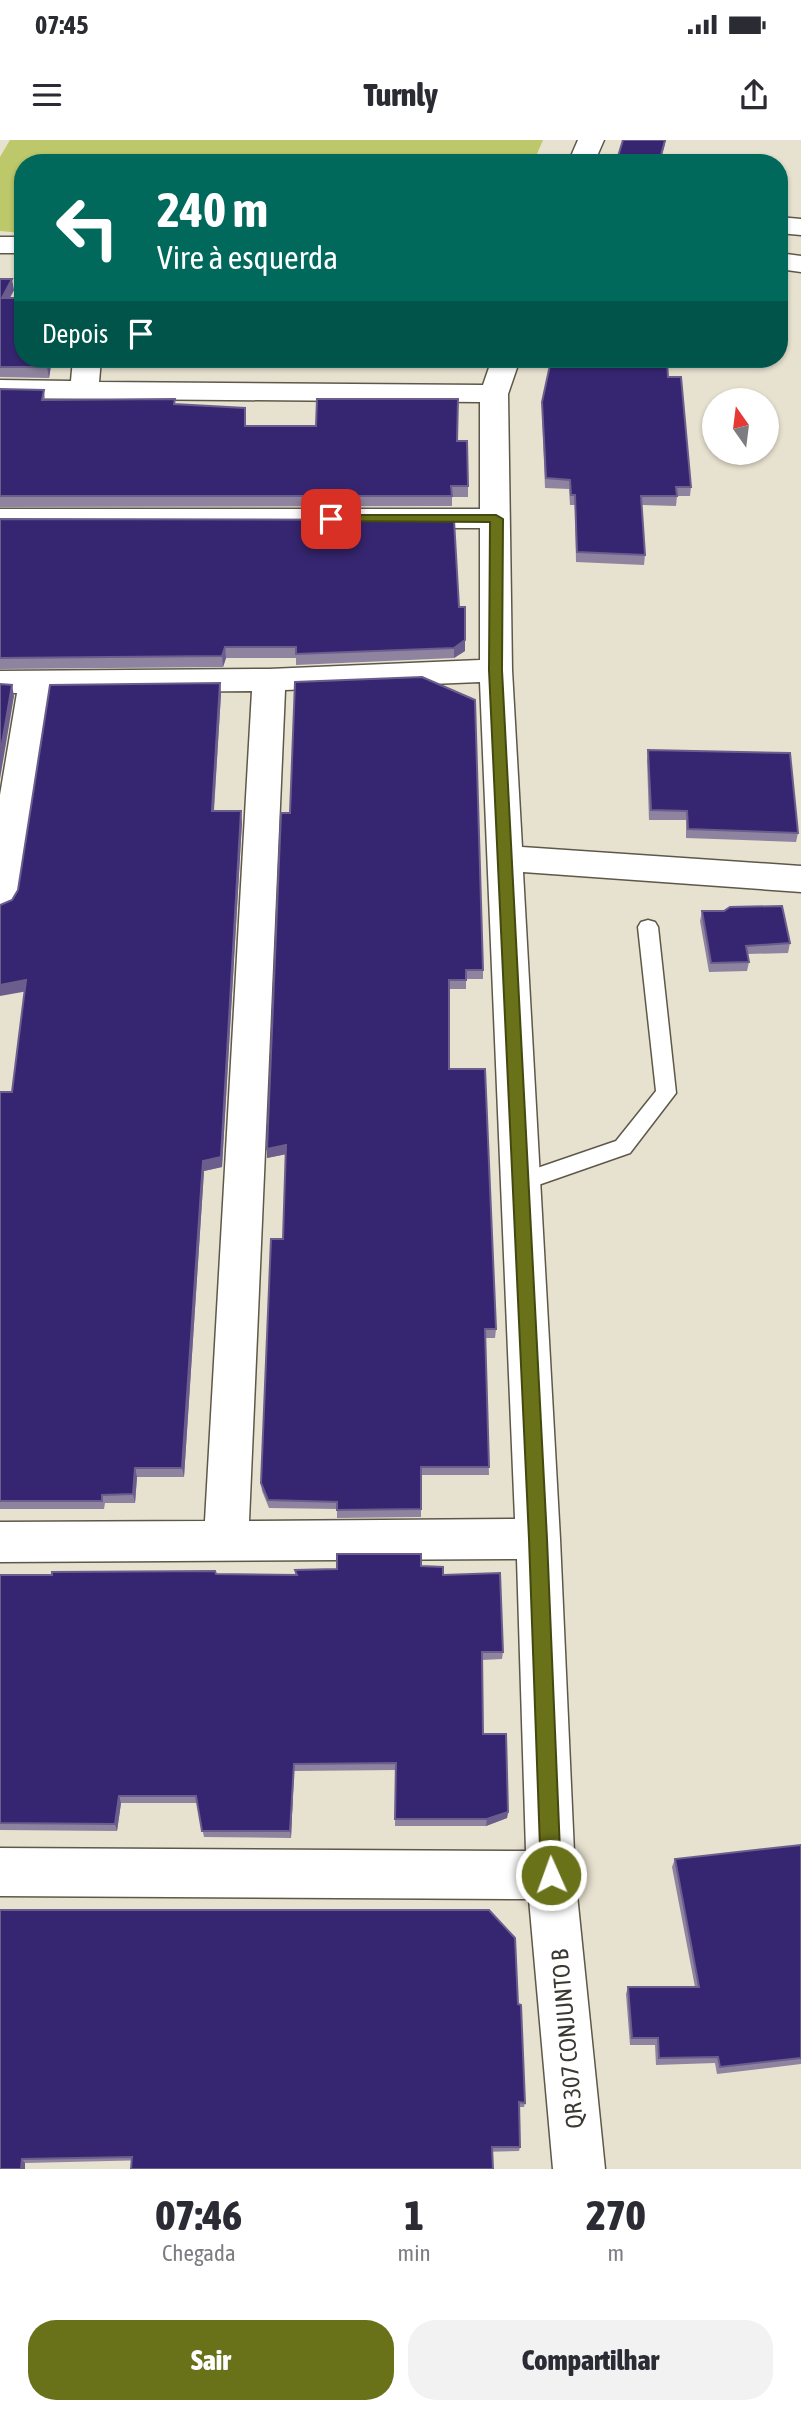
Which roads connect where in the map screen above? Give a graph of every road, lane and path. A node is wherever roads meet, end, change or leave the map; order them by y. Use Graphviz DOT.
graph roads {
  1 [pos="86,368"];
  2 [pos="500,377"];
  3 [pos="0,389"];
  4 [pos="84,390"];
  5 [pos="0,518"];
  6 [pos="496,519"];
  7 [pos="496,670"];
  8 [pos="269,680"];
  9 [pos="0,682"];
  10 [pos="35,683"];
  11 [pos="505,859"];
  12 [pos="801,879"];
  13 [pos="0,900"];
  14 [pos="648,927"];
  15 [pos="521,1182"];
  16 [pos="538,1539"];
  17 [pos="226,1540"];
  18 [pos="0,1542"];
  19 [pos="0,1871"];
  20 [pos="551,1875"];
  21 [pos="579,2169"];
  1 -- 4 [label="street"];
  2 -- 4 [label="street"];
  2 -- 6 [label="street, QR 307 CONJUNTO B"];
  3 -- 4 [label="street"];
  5 -- 6 [label="street"];
  6 -- 7 [label="street, QR 307 CONJUNTO B"];
  7 -- 8 [label="street"];
  7 -- 11 [label="street, QR 307 CONJUNTO B"];
  8 -- 10 [label="street"];
  8 -- 17 [label="street"];
  9 -- 10 [label="street"];
  10 -- 13 [label="street"];
  11 -- 12 [label="street"];
  11 -- 15 [label="street, QR 307 CONJUNTO B"];
  14 -- 15 [label="lane"];
  15 -- 16 [label="street, QR 307 CONJUNTO B"];
  16 -- 17 [label="street"];
  16 -- 20 [label="street, QR 307 CONJUNTO B"];
  17 -- 18 [label="street"];
  19 -- 20 [label="street"];
  20 -- 21 [label="street, QR 307 CONJUNTO B"];
}
